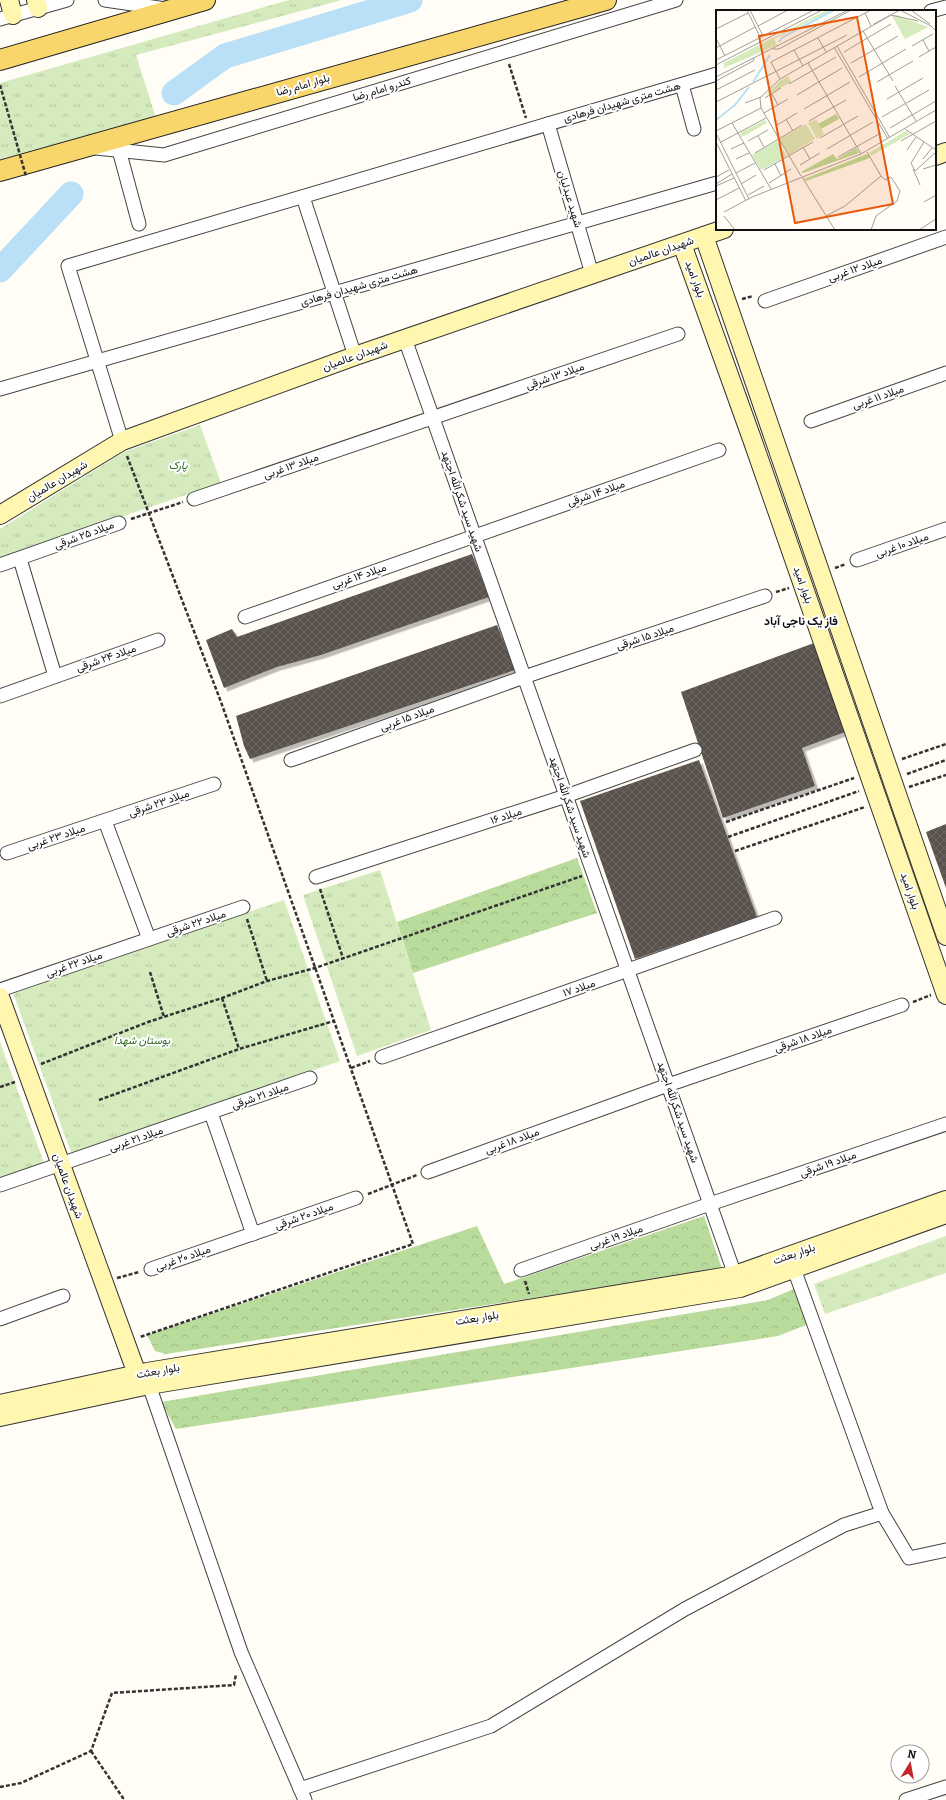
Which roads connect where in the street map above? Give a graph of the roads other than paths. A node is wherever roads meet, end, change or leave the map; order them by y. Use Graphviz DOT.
graph roads {
  1 [pos="67,0"];
  2 [pos="105,0"];
  3 [pos="205,0"];
  4 [pos="606,0"];
  5 [pos="676,0"];
  6 [pos="37,4"];
  7 [pos="946,7"];
  8 [pos="172,10"];
  9 [pos="935,10"];
  10 [pos="7,11"];
  11 [pos="0,60"];
  12 [pos="716,74"];
  13 [pos="682,85"];
  14 [pos="548,124"];
  15 [pos="694,129"];
  16 [pos="85,146"];
  17 [pos="119,150"];
  18 [pos="946,152"];
  19 [pos="936,156"];
  20 [pos="0,171"];
  21 [pos="716,183"];
  22 [pos="302,197"];
  23 [pos="577,223"];
  24 [pos="139,224"];
  25 [pos="721,230"];
  26 [pos="704,236"];
  27 [pos="946,237"];
  28 [pos="682,244"];
  29 [pos="592,274"];
  30 [pos="335,292"];
  31 [pos="765,301"];
  32 [pos="678,334"];
  33 [pos="405,339"];
  34 [pos="355,356"];
  35 [pos="97,361"];
  36 [pos="946,373"];
  37 [pos="0,389"];
  38 [pos="432,418"];
  39 [pos="811,421"];
  40 [pos="123,445"];
  41 [pos="718,450"];
  42 [pos="194,499"];
  43 [pos="0,515"];
  44 [pos="119,523"];
  45 [pos="946,529"];
  46 [pos="474,536"];
  47 [pos="20,559"];
  48 [pos="857,560"];
  49 [pos="0,566"];
  50 [pos="765,596"];
  51 [pos="245,617"];
  52 [pos="158,640"];
  53 [pos="55,676"];
  54 [pos="524,677"];
  55 [pos="0,696"];
  56 [pos="879,743"];
  57 [pos="695,750"];
  58 [pos="861,750"];
  59 [pos="291,760"];
  60 [pos="214,784"];
  61 [pos="566,796"];
  62 [pos="905,819"];
  63 [pos="105,821"];
  64 [pos="887,826"];
  65 [pos="7,853"];
  66 [pos="316,878"];
  67 [pos="243,907"];
  68 [pos="775,918"];
  69 [pos="946,936"];
  70 [pos="149,939"];
  71 [pos="628,970"];
  72 [pos="0,990"];
  73 [pos="942,994"];
  74 [pos="0,997"];
  75 [pos="902,1005"];
  76 [pos="382,1057"];
  77 [pos="310,1078"];
  78 [pos="668,1085"];
  79 [pos="211,1113"];
  80 [pos="946,1124"];
  81 [pos="60,1165"];
  82 [pos="428,1172"];
  83 [pos="0,1185"];
  84 [pos="356,1198"];
  85 [pos="946,1200"];
  86 [pos="710,1204"];
  87 [pos="946,1214"];
  88 [pos="253,1234"];
  89 [pos="151,1269"];
  90 [pos="794,1269"];
  91 [pos="521,1270"];
  92 [pos="735,1275"];
  93 [pos="63,1296"];
  94 [pos="0,1319"];
  95 [pos="143,1380"];
  96 [pos="0,1404"];
  97 [pos="0,1418"];
  98 [pos="882,1513"];
  99 [pos="946,1550"];
  100 [pos="946,1787"];
  101 [pos="302,1794"];
  102 [pos="906,1800"];
  1 -- 6 [label="street"];
  2 -- 8 [label="street"];
  3 -- 8 [label="main road"];
  4 -- 16 [label="main road, بلوار امام رضا"];
  5 -- 17 [label="street, کندرو امام رضا"];
  6 -- 10 [label="street"];
  7 -- 9 [label="street"];
  8 -- 11 [label="main road"];
  12 -- 13 [label="street, هشت متری شهیدان فرهادی"];
  13 -- 14 [label="street, هشت متری شهیدان فرهادی"];
  13 -- 15 [label="street"];
  14 -- 22 [label="street, هشت متری شهیدان فرهادی"];
  14 -- 23 [label="street, شهید عبدلیان"];
  16 -- 17 [label="street, کندرو امام رضا"];
  16 -- 20 [label="main road, بلوار امام رضا"];
  17 -- 24 [label="street"];
  18 -- 19 [label="street"];
  21 -- 23 [label="street, هشت متری شهیدان فرهادی"];
  22 -- 30 [label="street"];
  22 -- 35 [label="street, هشت متری شهیدان فرهادی"];
  23 -- 29 [label="street, شهید عبدلیان"];
  23 -- 30 [label="street, هشت متری شهیدان فرهادی"];
  25 -- 26 [label="street, شهیدان عالمیان"];
  26 -- 28 [label="street, شهیدان عالمیان"];
  26 -- 56 [label="street, بلوار امید"];
  27 -- 31 [label="street, میلاد ۱۲ غربی"];
  28 -- 29 [label="street, شهیدان عالمیان"];
  28 -- 58 [label="street, بلوار امید"];
  29 -- 33 [label="street, شهیدان عالمیان"];
  30 -- 34 [label="street"];
  30 -- 35 [label="street, هشت متری شهیدان فرهادی"];
  32 -- 38 [label="street, میلاد ۱۳ شرقی"];
  33 -- 34 [label="street, شهیدان عالمیان"];
  33 -- 38 [label="street, شهید سید شکرالله اجتهد"];
  34 -- 40 [label="street, شهیدان عالمیان"];
  35 -- 37 [label="street, هشت متری شهیدان فرهادی"];
  35 -- 40 [label="street"];
  36 -- 39 [label="street, میلاد ۱۱ غربی"];
  38 -- 42 [label="street, میلاد ۱۳ غربی"];
  38 -- 46 [label="street, شهید سید شکرالله اجتهد"];
  40 -- 43 [label="street, شهیدان عالمیان"];
  41 -- 46 [label="street, میلاد ۱۴ شرقی"];
  44 -- 47 [label="street, میلاد ۲۵ شرقی"];
  45 -- 48 [label="street, میلاد ۱۰ غربی"];
  46 -- 51 [label="street, میلاد ۱۴ غربی"];
  46 -- 54 [label="street, شهید سید شکرالله اجتهد"];
  47 -- 49 [label="street, میلاد ۲۵ شرقی"];
  47 -- 53 [label="street"];
  50 -- 54 [label="street, میلاد ۱۵ شرقی"];
  52 -- 53 [label="street, میلاد ۲۴ شرقی"];
  53 -- 55 [label="street, میلاد ۲۴ شرقی"];
  54 -- 59 [label="street, میلاد ۱۵ غربی"];
  54 -- 61 [label="street, شهید سید شکرالله اجتهد"];
  56 -- 58 [label="street"];
  56 -- 62 [label="street, بلوار امید"];
  57 -- 61 [label="street, میلاد ۱۶"];
  58 -- 64 [label="street, بلوار امید"];
  60 -- 63 [label="street, میلاد ۲۳ شرقی"];
  61 -- 66 [label="street, میلاد ۱۶"];
  61 -- 71 [label="street, شهید سید شکرالله اجتهد"];
  62 -- 64 [label="street"];
  62 -- 69 [label="street, بلوار امید"];
  63 -- 65 [label="street, میلاد ۲۳ غربی"];
  63 -- 70 [label="street"];
  64 -- 73 [label="street, بلوار امید"];
  67 -- 70 [label="street, میلاد ۲۲ شرقی"];
  68 -- 71 [label="street, میلاد ۱۷"];
  70 -- 72 [label="street, میلاد ۲۲ غربی"];
  71 -- 76 [label="street, میلاد ۱۷"];
  71 -- 78 [label="street, شهید سید شکرالله اجتهد"];
  74 -- 81 [label="street, شهیدان عالمیان"];
  75 -- 78 [label="street, میلاد ۱۸ شرقی"];
  77 -- 79 [label="street, میلاد ۲۱ شرقی"];
  78 -- 82 [label="street, میلاد ۱۸ غربی"];
  78 -- 86 [label="street, شهید سید شکرالله اجتهد"];
  79 -- 81 [label="street, میلاد ۲۱ غربی"];
  79 -- 88 [label="street"];
  80 -- 86 [label="street, میلاد ۱۹ شرقی"];
  81 -- 83 [label="street, میلاد ۲۱ غربی"];
  81 -- 95 [label="street, شهیدان عالمیان"];
  84 -- 88 [label="street, میلاد ۲۰ شرقی"];
  85 -- 92 [label="street, بلوار بعثت"];
  86 -- 91 [label="street, میلاد ۱۹ غربی"];
  86 -- 92 [label="street, شهید سید شکرالله اجتهد"];
  87 -- 90 [label="street, بلوار بعثت"];
  88 -- 89 [label="street, میلاد ۲۰ غربی"];
  90 -- 95 [label="street, بلوار بعثت"];
  90 -- 98 [label="street"];
  92 -- 95 [label="street, بلوار بعثت"];
  93 -- 94 [label="street"];
  95 -- 96 [label="street, بلوار بعثت"];
  95 -- 97 [label="street, بلوار بعثت"];
  95 -- 101 [label="street"];
  98 -- 99 [label="street"];
  98 -- 101 [label="street"];
  100 -- 102 [label="street"];
}
